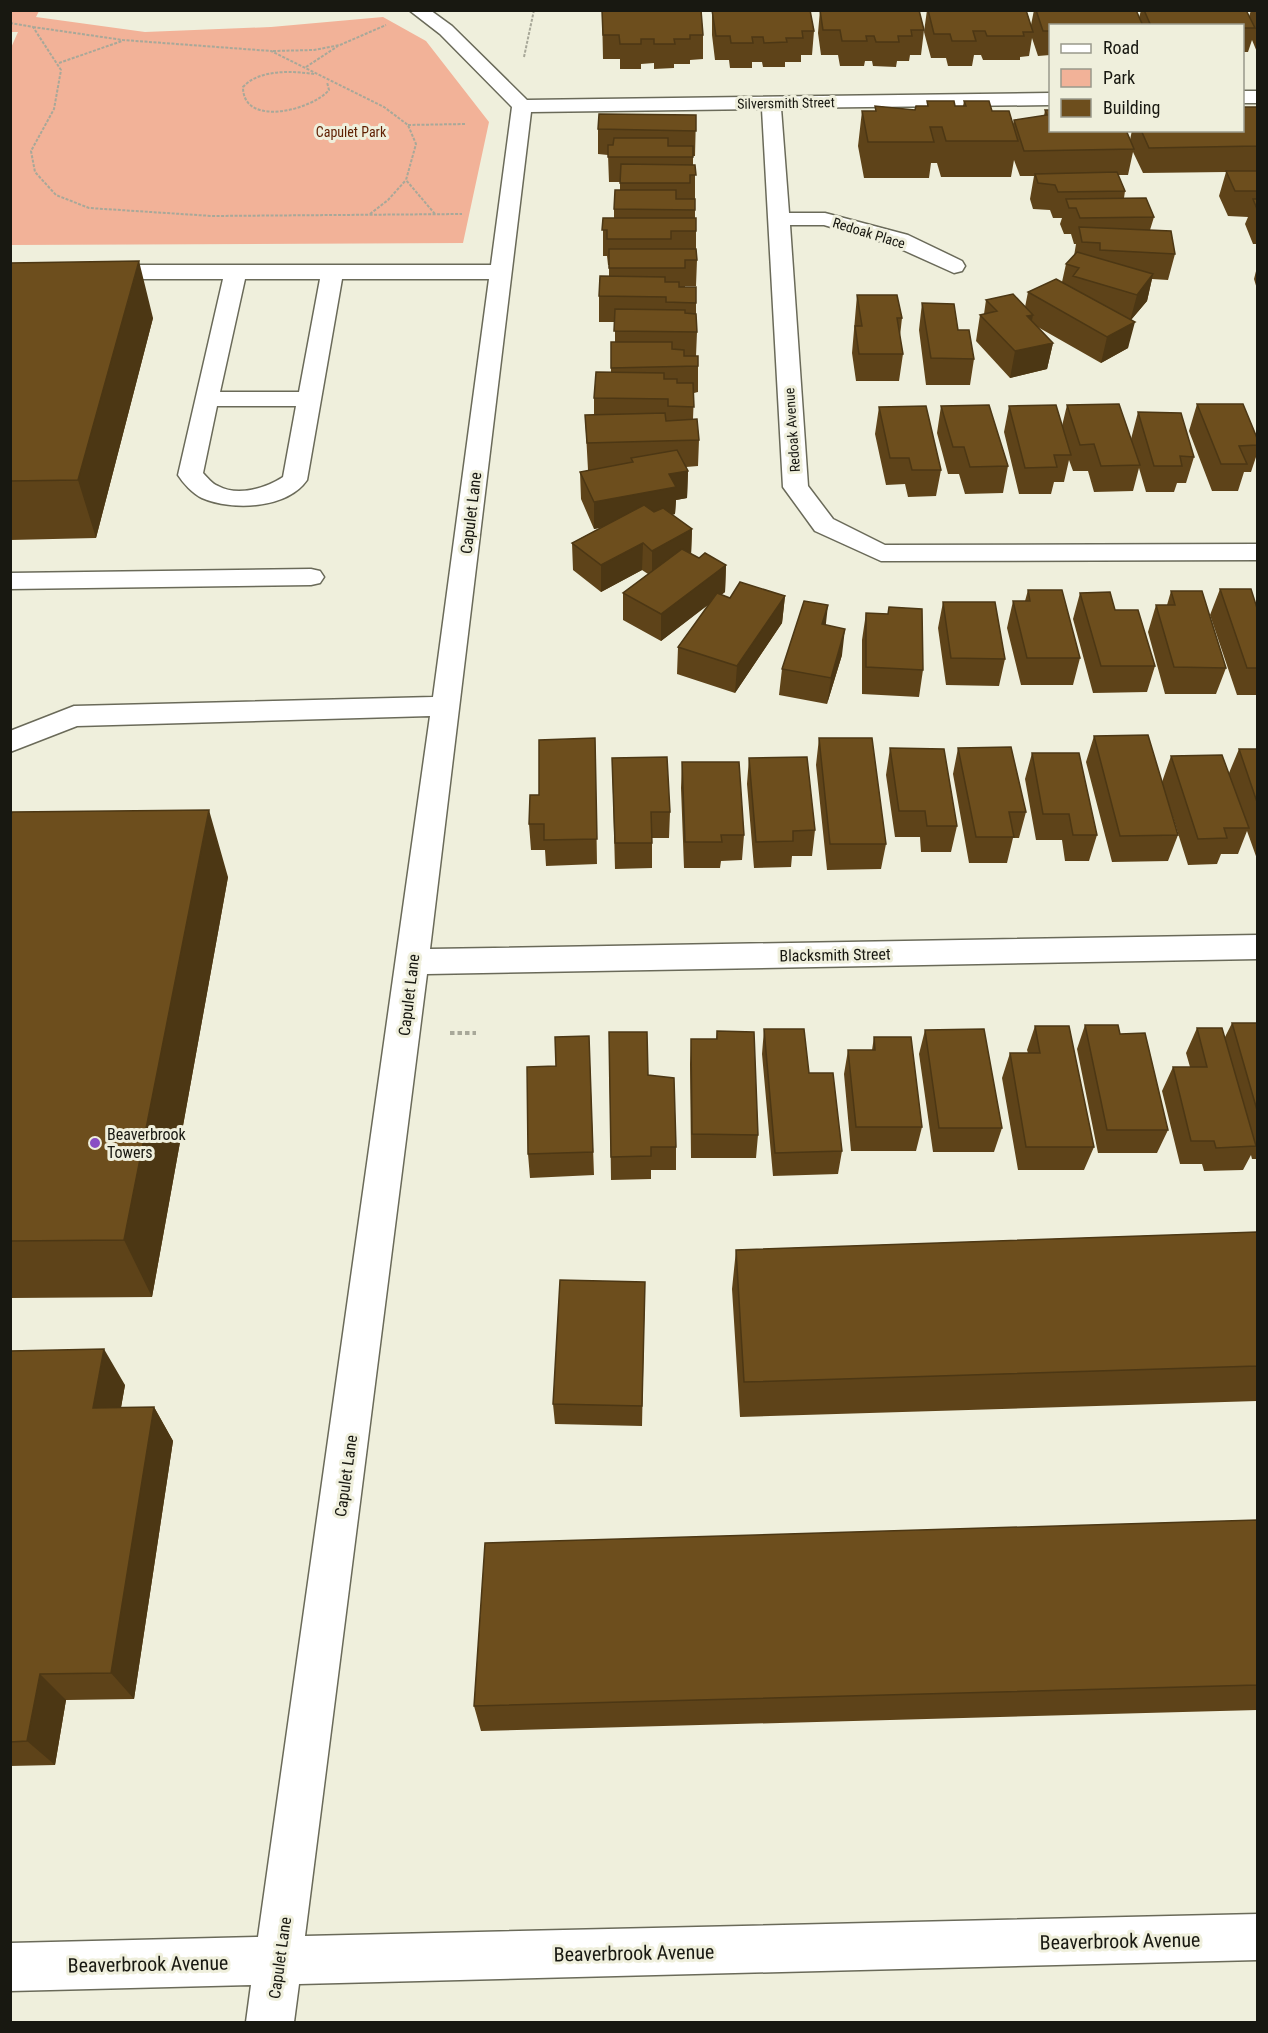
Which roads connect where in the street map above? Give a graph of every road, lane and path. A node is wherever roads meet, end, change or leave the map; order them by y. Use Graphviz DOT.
graph roads {
  1 [pos="418,10"];
  2 [pos="534,10"];
  3 [pos="10,22"];
  4 [pos="387,24"];
  5 [pos="33,27"];
  6 [pos="123,40"];
  7 [pos="340,45"];
  8 [pos="271,51"];
  9 [pos="59,63"];
  10 [pos="521,66"];
  11 [pos="306,67"];
  12 [pos="319,76"];
  13 [pos="325,80"];
  14 [pos="1049,99"];
  15 [pos="771,103"];
  16 [pos="522,106"];
  17 [pos="465,124"];
  18 [pos="408,125"];
  19 [pos="406,180"];
  20 [pos="436,214"];
  21 [pos="462,214"];
  22 [pos="370,215"];
  23 [pos="779,219"];
  24 [pos="954,266"];
  25 [pos="10,272"];
  26 [pos="332,272"];
  27 [pos="501,272"];
  28 [pos="235,273"];
  29 [pos="207,399"];
  30 [pos="310,399"];
  31 [pos="1257,552"];
  32 [pos="311,577"];
  33 [pos="10,581"];
  34 [pos="447,706"];
  35 [pos="10,742"];
  36 [pos="1257,947"];
  37 [pos="413,962"];
  38 [pos="1257,1937"];
  39 [pos="279,1961"];
  40 [pos="10,1967"];
  41 [pos="270,2022"];
  1 -- 16 [label="street"];
  2 -- 10 [label="path"];
  3 -- 5 [label="path"];
  4 -- 7 [label="path"];
  5 -- 6 [label="path"];
  5 -- 9 [label="path"];
  6 -- 8 [label="path"];
  6 -- 9 [label="path"];
  7 -- 8 [label="path"];
  7 -- 11 [label="path"];
  8 -- 11 [label="path"];
  9 -- 22 [label="path"];
  11 -- 12 [label="path"];
  12 -- 13 [label="path"];
  12 -- 13 [label="path"];
  13 -- 18 [label="path"];
  14 -- 15 [label="street, Silversmith Street"];
  15 -- 16 [label="street, Silversmith Street"];
  15 -- 23 [label="street, Redoak Avenue"];
  16 -- 27 [label="street, Capulet Lane"];
  17 -- 18 [label="path"];
  18 -- 19 [label="path"];
  19 -- 20 [label="path"];
  19 -- 22 [label="path"];
  20 -- 21 [label="path"];
  20 -- 22 [label="path"];
  23 -- 24 [label="street, Redoak Place"];
  23 -- 31 [label="street, Redoak Avenue"];
  25 -- 28 [label="street"];
  26 -- 27 [label="street"];
  26 -- 28 [label="street"];
  26 -- 30 [label="street"];
  27 -- 34 [label="street, Capulet Lane"];
  28 -- 29 [label="street"];
  29 -- 30 [label="street"];
  29 -- 30 [label="street"];
  32 -- 33 [label="street"];
  34 -- 35 [label="street"];
  34 -- 37 [label="street, Capulet Lane"];
  36 -- 37 [label="street, Blacksmith Street"];
  37 -- 39 [label="street, Capulet Lane"];
  38 -- 39 [label="street, Beaverbrook Avenue"];
  39 -- 40 [label="street, Beaverbrook Avenue"];
  39 -- 41 [label="street, Capulet Lane"];
}
